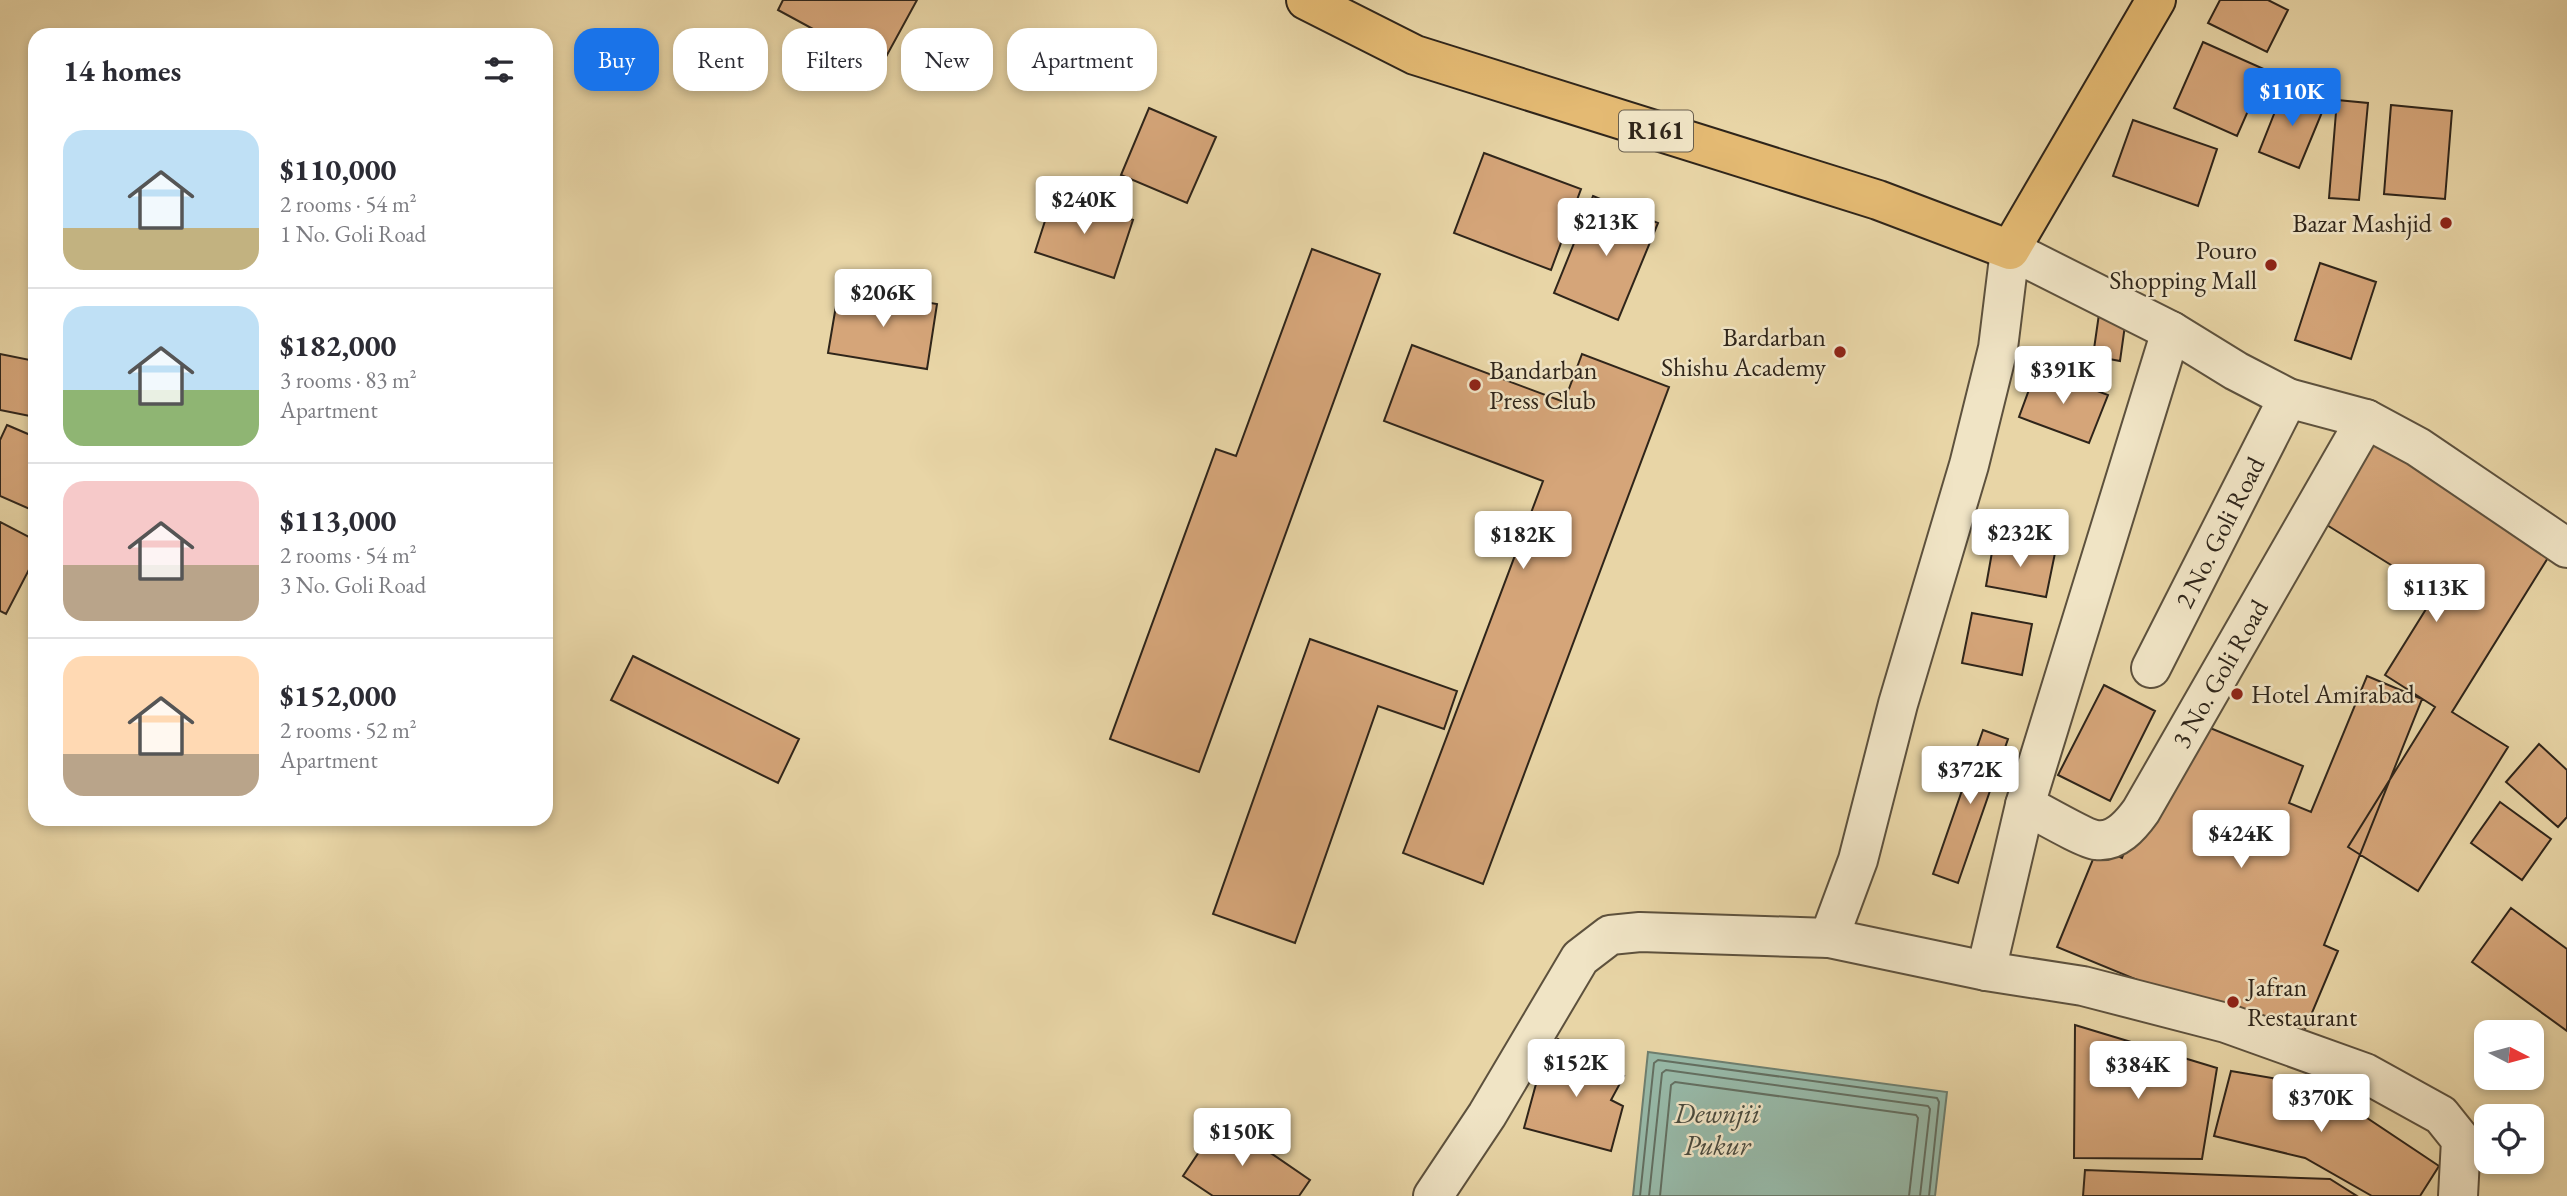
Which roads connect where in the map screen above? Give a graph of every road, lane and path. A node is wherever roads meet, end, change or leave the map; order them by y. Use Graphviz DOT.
graph roads {
  1 [pos="1306,0"];
  2 [pos="2156,0"];
  3 [pos="2010,250"];
  4 [pos="2171,331"];
  5 [pos="2288,398"];
  6 [pos="2366,419"];
  7 [pos="2567,548"];
  8 [pos="2151,668"];
  9 [pos="2025,805"];
  10 [pos="1829,938"];
  11 [pos="1986,971"];
  12 [pos="1433,1196"];
  13 [pos="2458,1196"];
  1 -- 3 [label="main road, R161"];
  2 -- 3 [label="main road"];
  3 -- 4 [label="street"];
  3 -- 10 [label="street"];
  4 -- 5 [label="street"];
  4 -- 9 [label="street"];
  5 -- 6 [label="street"];
  5 -- 8 [label="street, 2 No. Goli Road"];
  6 -- 7 [label="street"];
  6 -- 9 [label="street, 3 No. Goli Road"];
  9 -- 11 [label="street"];
  10 -- 11 [label="street"];
  10 -- 12 [label="street"];
  11 -- 13 [label="street"];
}
